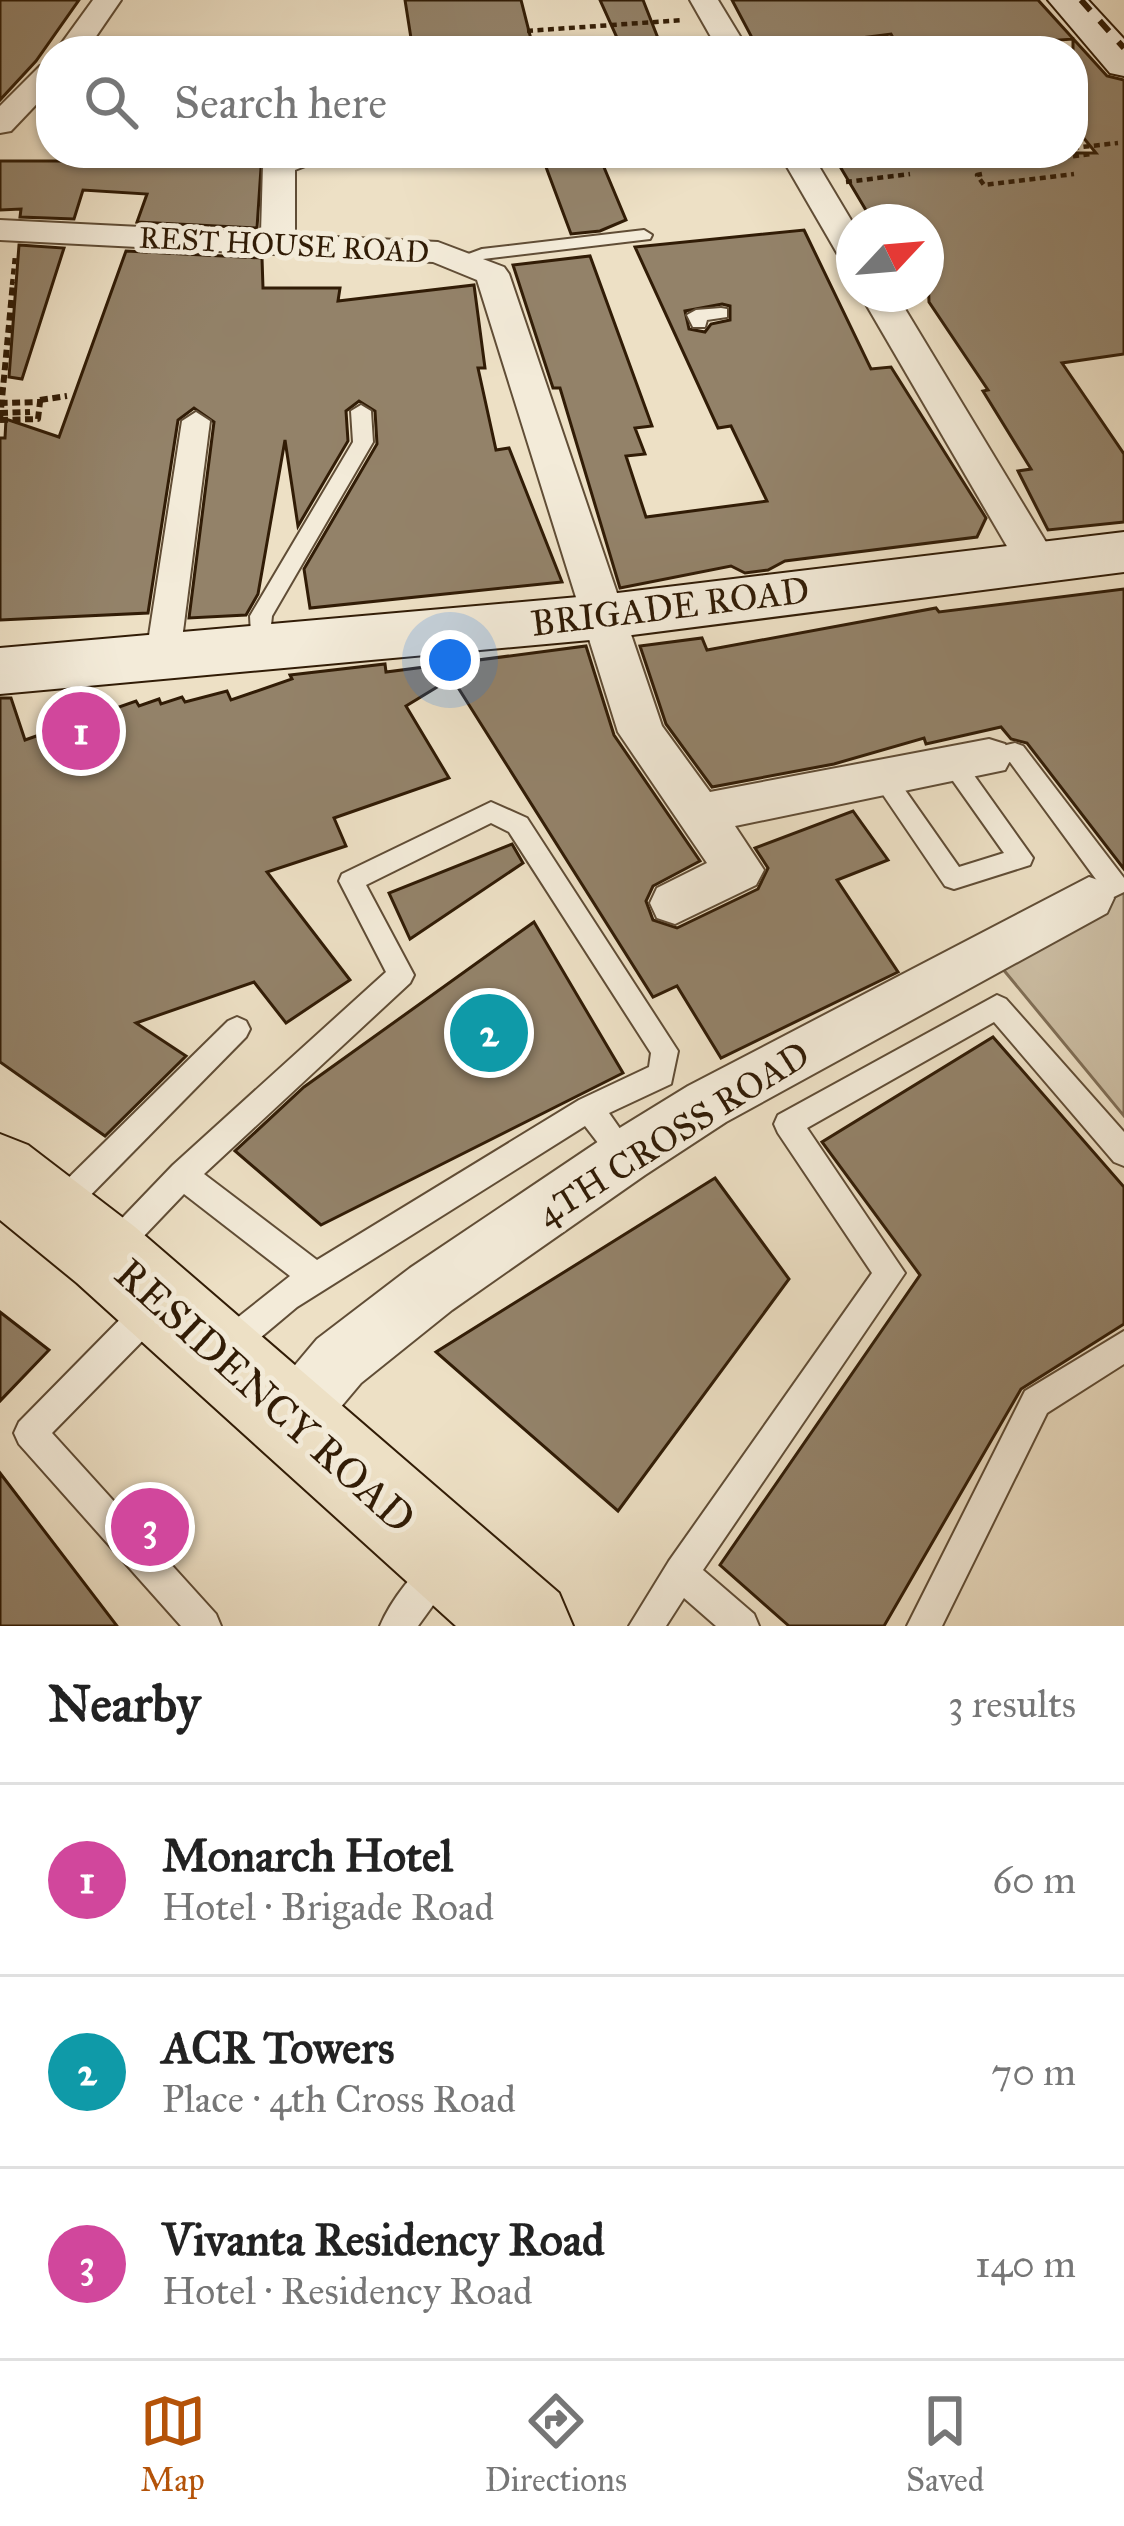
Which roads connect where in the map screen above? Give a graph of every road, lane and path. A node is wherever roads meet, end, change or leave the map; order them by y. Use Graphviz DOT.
graph roads {
  1 [pos="107,0"];
  2 [pos="1025,0"];
  3 [pos="1067,0"];
  4 [pos="710,9"];
  5 [pos="527,31"];
  6 [pos="82,36"];
  7 [pos="725,36"];
  8 [pos="1055,36"];
  9 [pos="1124,64"];
  10 [pos="1088,81"];
  11 [pos="36,88"];
  12 [pos="0,124"];
  13 [pos="1116,124"];
  14 [pos="1088,140"];
  15 [pos="1088,154"];
  16 [pos="1092,154"];
  17 [pos="279,168"];
  18 [pos="804,168"];
  19 [pos="977,172"];
  20 [pos="910,174"];
  21 [pos="1074,174"];
  22 [pos="841,182"];
  23 [pos="836,222"];
  24 [pos="8,230"];
  25 [pos="644,235"];
  26 [pos="278,243"];
  27 [pos="461,260"];
  28 [pos="889,312"];
  29 [pos="721,313"];
  30 [pos="699,323"];
  31 [pos="67,396"];
  32 [pos="1,403"];
  33 [pos="38,407"];
  34 [pos="361,411"];
  35 [pos="0,417"];
  36 [pos="196,422"];
  37 [pos="1124,552"];
  38 [pos="1037,562"];
  39 [pos="601,617"];
  40 [pos="260,647"];
  41 [pos="163,655"];
  42 [pos="0,671"];
  43 [pos="971,761"];
  44 [pos="883,778"];
  45 [pos="700,813"];
  46 [pos="1089,898"];
  47 [pos="675,903"];
  48 [pos="237,1029"];
  49 [pos="589,1109"];
  50 [pos="1124,1153"];
  51 [pos="625,1156"];
  52 [pos="183,1175"];
  53 [pos="108,1259"];
  54 [pos="316,1278"];
  55 [pos="1124,1346"];
  56 [pos="291,1418"];
  57 [pos="449,1561"];
  58 [pos="681,1573"];
  59 [pos="204,1626"];
  60 [pos="397,1626"];
  61 [pos="526,1626"];
  62 [pos="646,1626"];
  63 [pos="742,1626"];
  64 [pos="924,1626"];
  1 -- 6 [label="street"];
  2 -- 8 [label="main road"];
  3 -- 9 [label="main road"];
  4 -- 5 [label="path"];
  4 -- 7 [label="street"];
  10 -- 13 [label="main road"];
  11 -- 12 [label="street"];
  13 -- 14 [label="path"];
  15 -- 16 [label="path"];
  17 -- 26 [label="street"];
  18 -- 23 [label="street"];
  19 -- 21 [label="path"];
  20 -- 22 [label="path"];
  24 -- 26 [label="street, REST HOUSE ROAD"];
  24 -- 32 [label="path"];
  25 -- 27 [label="lane"];
  26 -- 27 [label="street, REST HOUSE ROAD"];
  27 -- 39 [label="street, REST HOUSE ROAD"];
  28 -- 38 [label="street"];
  29 -- 30 [label="lane"];
  31 -- 33 [label="path"];
  32 -- 33 [label="path"];
  32 -- 35 [label="path"];
  33 -- 35 [label="path"];
  34 -- 40 [label="lane"];
  36 -- 41 [label="street"];
  37 -- 38 [label="main road, BRIGADE ROAD"];
  38 -- 39 [label="main road, BRIGADE ROAD"];
  39 -- 40 [label="main road, BRIGADE ROAD"];
  39 -- 45 [label="street, REST HOUSE ROAD"];
  40 -- 41 [label="main road, BRIGADE ROAD"];
  41 -- 42 [label="main road, BRIGADE ROAD"];
  43 -- 44 [label="street"];
  43 -- 44 [label="lane"];
  43 -- 46 [label="lane"];
  44 -- 45 [label="street"];
  45 -- 47 [label="street, REST HOUSE ROAD"];
  46 -- 51 [label="street, 4TH CROSS ROAD"];
  48 -- 53 [label="lane"];
  49 -- 51 [label="lane"];
  49 -- 52 [label="lane"];
  49 -- 54 [label="lane"];
  50 -- 58 [label="lane"];
  51 -- 56 [label="street, 4TH CROSS ROAD"];
  52 -- 53 [label="lane"];
  52 -- 54 [label="lane"];
  53 -- 54 [label="lane"];
  53 -- 56 [label="main road, RESIDENCY ROAD"];
  53 -- 59 [label="lane"];
  55 -- 64 [label="lane"];
  56 -- 57 [label="main road, RESIDENCY ROAD"];
  57 -- 60 [label="lane"];
  57 -- 61 [label="main road, RESIDENCY ROAD"];
  58 -- 62 [label="lane"];
  58 -- 63 [label="lane"];
}
